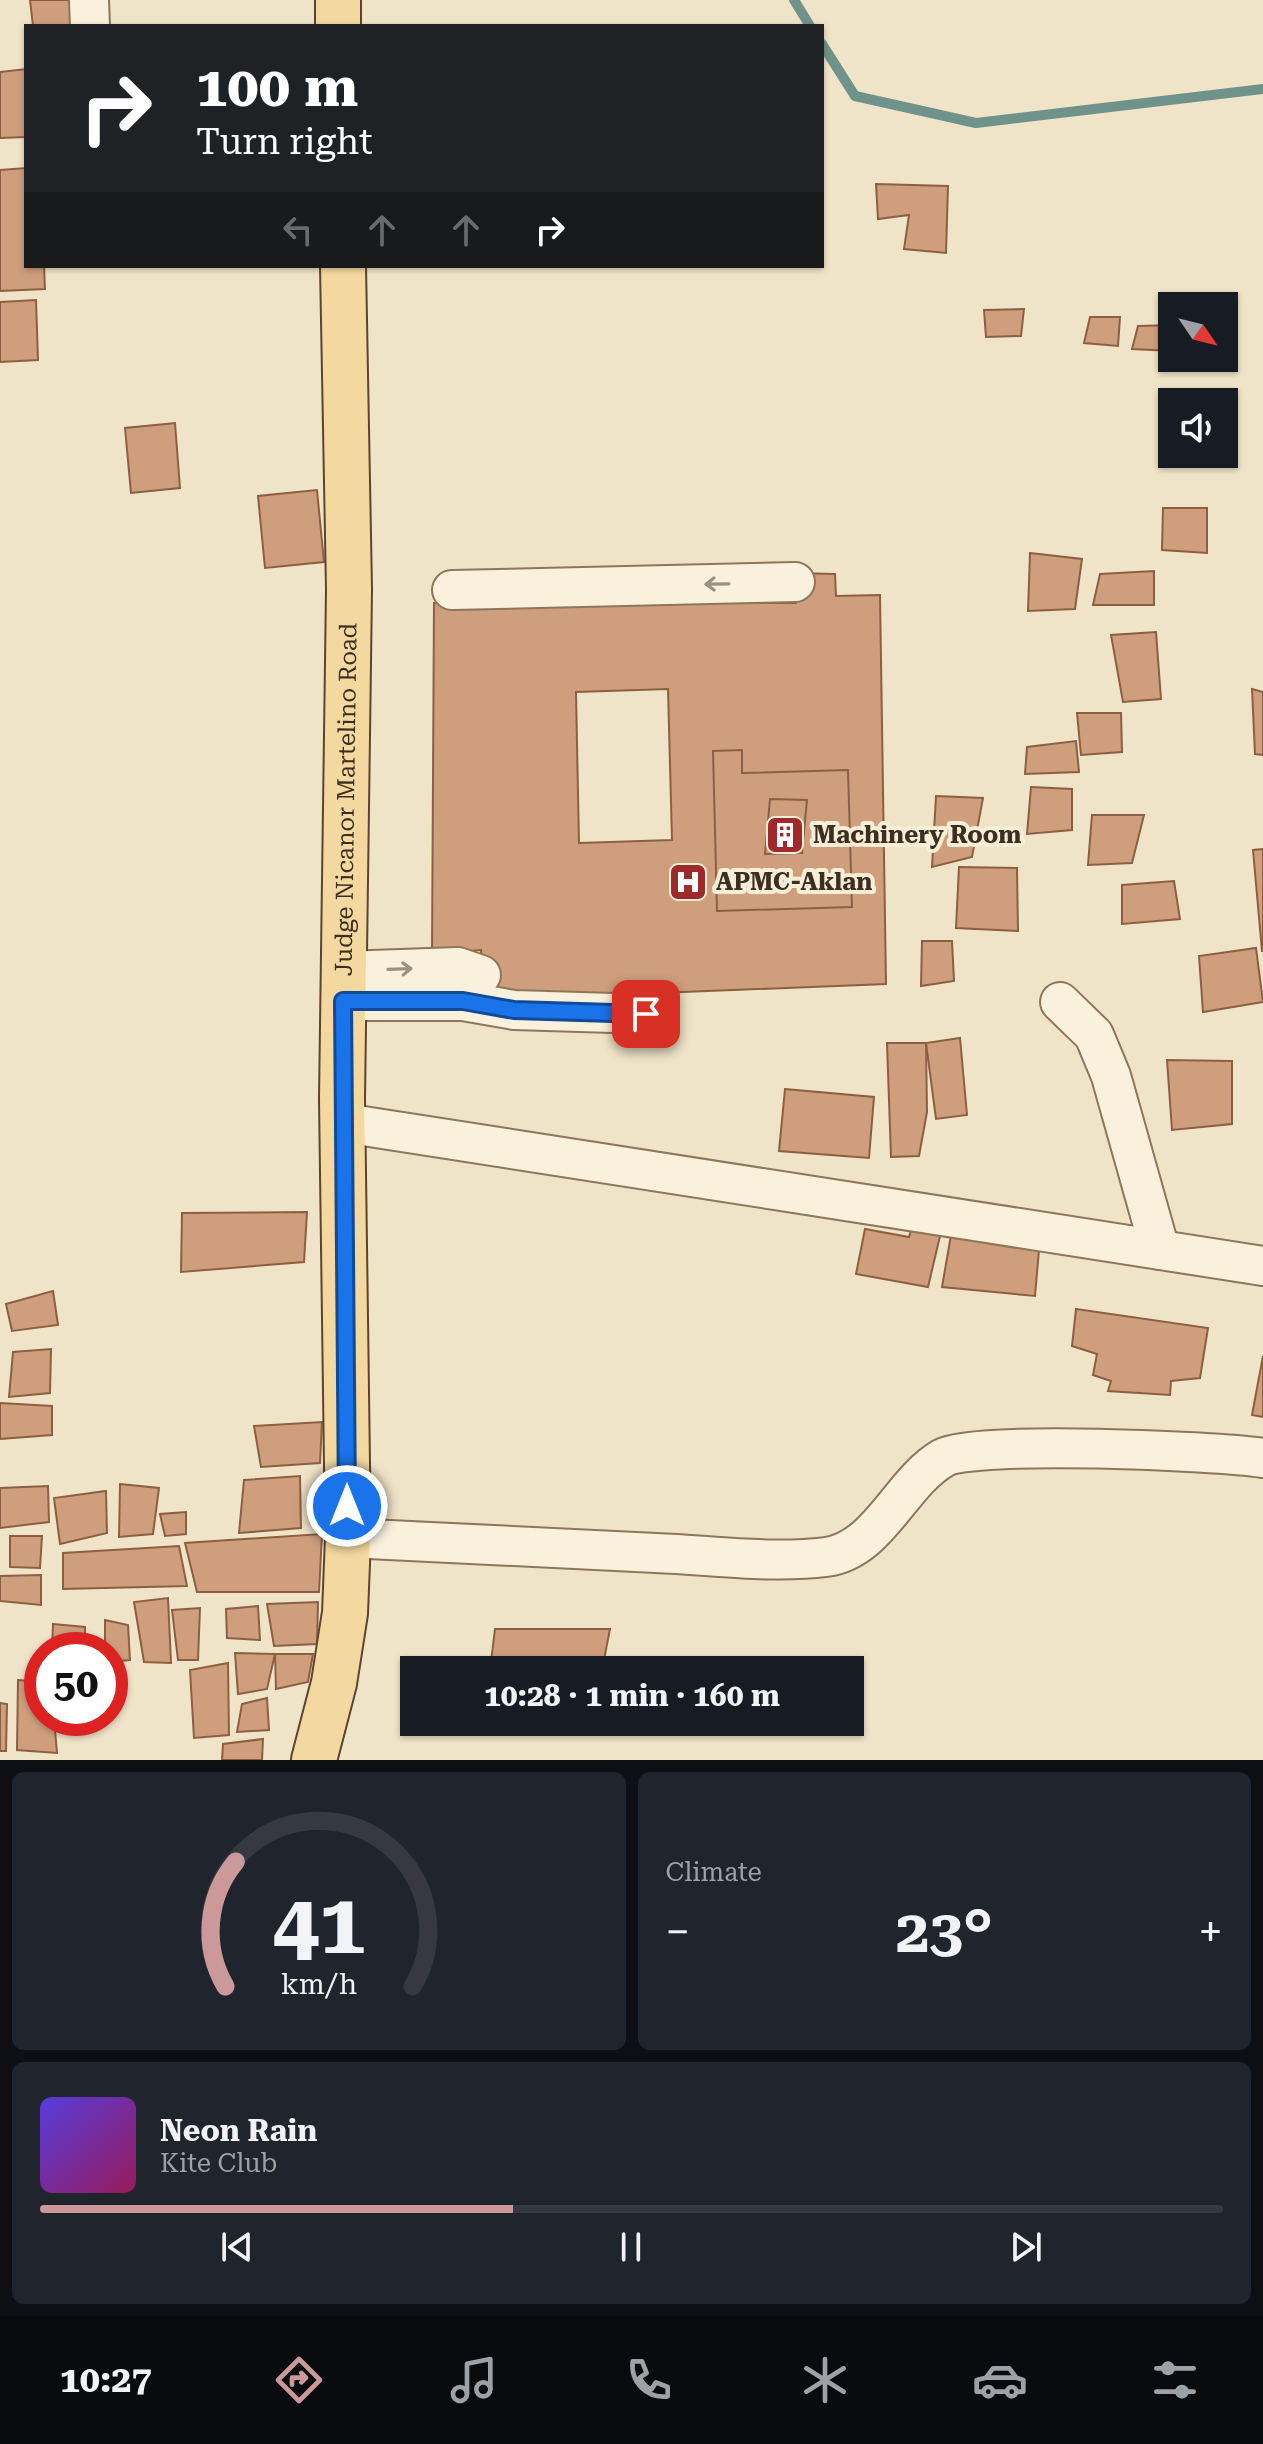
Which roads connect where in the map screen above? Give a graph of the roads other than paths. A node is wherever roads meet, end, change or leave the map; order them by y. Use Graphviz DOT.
graph roads {
  1 [pos="89,0"];
  2 [pos="338,0"];
  3 [pos="90,24"];
  4 [pos="338,24"];
  5 [pos="343,268"];
  6 [pos="795,582"];
  7 [pos="452,590"];
  8 [pos="481,975"];
  9 [pos="343,986"];
  10 [pos="1060,1002"];
  11 [pos="646,1014"];
  12 [pos="344,1123"];
  13 [pos="1160,1250"];
  14 [pos="1263,1266"];
  15 [pos="1263,1458"];
  16 [pos="348,1538"];
  17 [pos="314,1760"];
  1 -- 3 [label="street"];
  2 -- 4 [label="main road"];
  5 -- 9 [label="main road, Judge Nicanor Martelino Road"];
  6 -- 7 [label="street, one-way"];
  9 -- 8 [label="street, one-way"];
  9 -- 11 [label="street"];
  9 -- 12 [label="main road, Judge Nicanor Martelino Road"];
  10 -- 13 [label="street"];
  12 -- 13 [label="street"];
  12 -- 16 [label="main road, Judge Nicanor Martelino Road"];
  13 -- 14 [label="street"];
  15 -- 16 [label="street"];
  16 -- 17 [label="main road, Judge Nicanor Martelino Road"];
}
